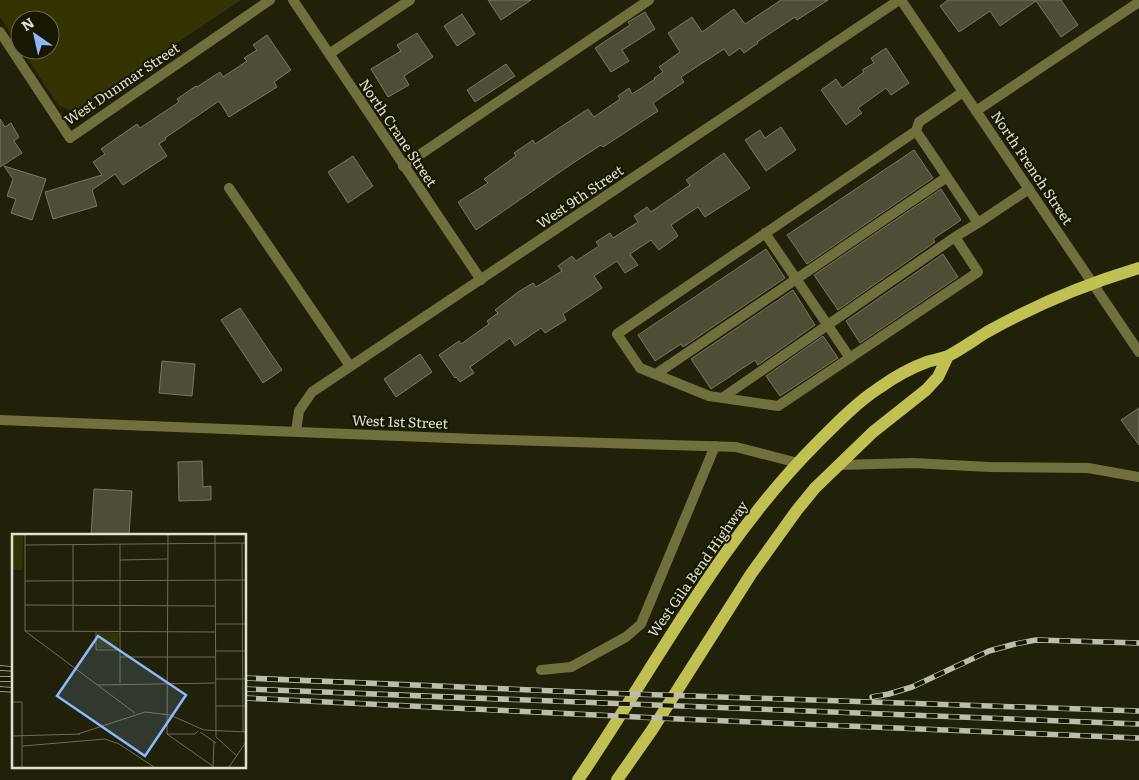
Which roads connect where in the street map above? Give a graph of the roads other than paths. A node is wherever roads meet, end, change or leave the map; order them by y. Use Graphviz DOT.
graph roads {
  1 [pos="270,0"];
  2 [pos="293,0"];
  3 [pos="410,0"];
  4 [pos="649,0"];
  5 [pos="900,0"];
  6 [pos="1139,2"];
  7 [pos="0,32"];
  8 [pos="329,54"];
  9 [pos="963,92"];
  10 [pos="976,111"];
  11 [pos="916,131"];
  12 [pos="403,166"];
  13 [pos="947,177"];
  14 [pos="229,188"];
  15 [pos="1029,189"];
  16 [pos="978,223"];
  17 [pos="765,234"];
  18 [pos="955,238"];
  19 [pos="1139,268"];
  20 [pos="796,279"];
  21 [pos="482,280"];
  22 [pos="1092,283"];
  23 [pos="827,326"];
  24 [pos="1139,352"];
  25 [pos="948,356"];
  26 [pos="850,358"];
  27 [pos="350,366"];
  28 [pos="656,374"];
  29 [pos="722,398"];
  30 [pos="0,420"];
  31 [pos="296,431"];
  32 [pos="715,446"];
  33 [pos="798,463"];
  34 [pos="839,465"];
  35 [pos="1139,477"];
  36 [pos="541,670"];
  37 [pos="578,780"];
  38 [pos="617,780"];
  1 -- 7 [label="street, West Dunmar Street"];
  2 -- 8 [label="street, North Crane Street"];
  3 -- 8 [label="street"];
  4 -- 12 [label="street"];
  5 -- 9 [label="street, North French Street"];
  5 -- 21 [label="street, West 9th Street"];
  6 -- 10 [label="street"];
  8 -- 12 [label="street, North Crane Street"];
  9 -- 10 [label="street, North French Street"];
  9 -- 11 [label="street"];
  10 -- 15 [label="street, North French Street"];
  11 -- 13 [label="street"];
  11 -- 17 [label="street"];
  12 -- 21 [label="street, North Crane Street"];
  13 -- 16 [label="street"];
  13 -- 20 [label="street"];
  14 -- 27 [label="street"];
  15 -- 16 [label="street"];
  15 -- 22 [label="street, North French Street"];
  16 -- 18 [label="street"];
  17 -- 20 [label="street"];
  17 -- 28 [label="street"];
  18 -- 23 [label="street"];
  18 -- 26 [label="street"];
  19 -- 22 [label="main road, West Gila Bend Highway"];
  20 -- 23 [label="street"];
  20 -- 28 [label="street"];
  21 -- 27 [label="street, West 9th Street"];
  22 -- 24 [label="street, North French Street"];
  22 -- 25 [label="main road, West Gila Bend Highway"];
  23 -- 26 [label="street"];
  23 -- 29 [label="street"];
  25 -- 33 [label="main road, West Gila Bend Highway"];
  25 -- 34 [label="main road"];
  26 -- 29 [label="street"];
  27 -- 31 [label="street, West 9th Street"];
  28 -- 29 [label="street"];
  30 -- 31 [label="street, West 1st Street"];
  31 -- 32 [label="street, West 1st Street"];
  32 -- 33 [label="street, West 1st Street"];
  32 -- 36 [label="street"];
  33 -- 37 [label="main road, West Gila Bend Highway"];
  34 -- 35 [label="street"];
  34 -- 38 [label="main road"];
}
